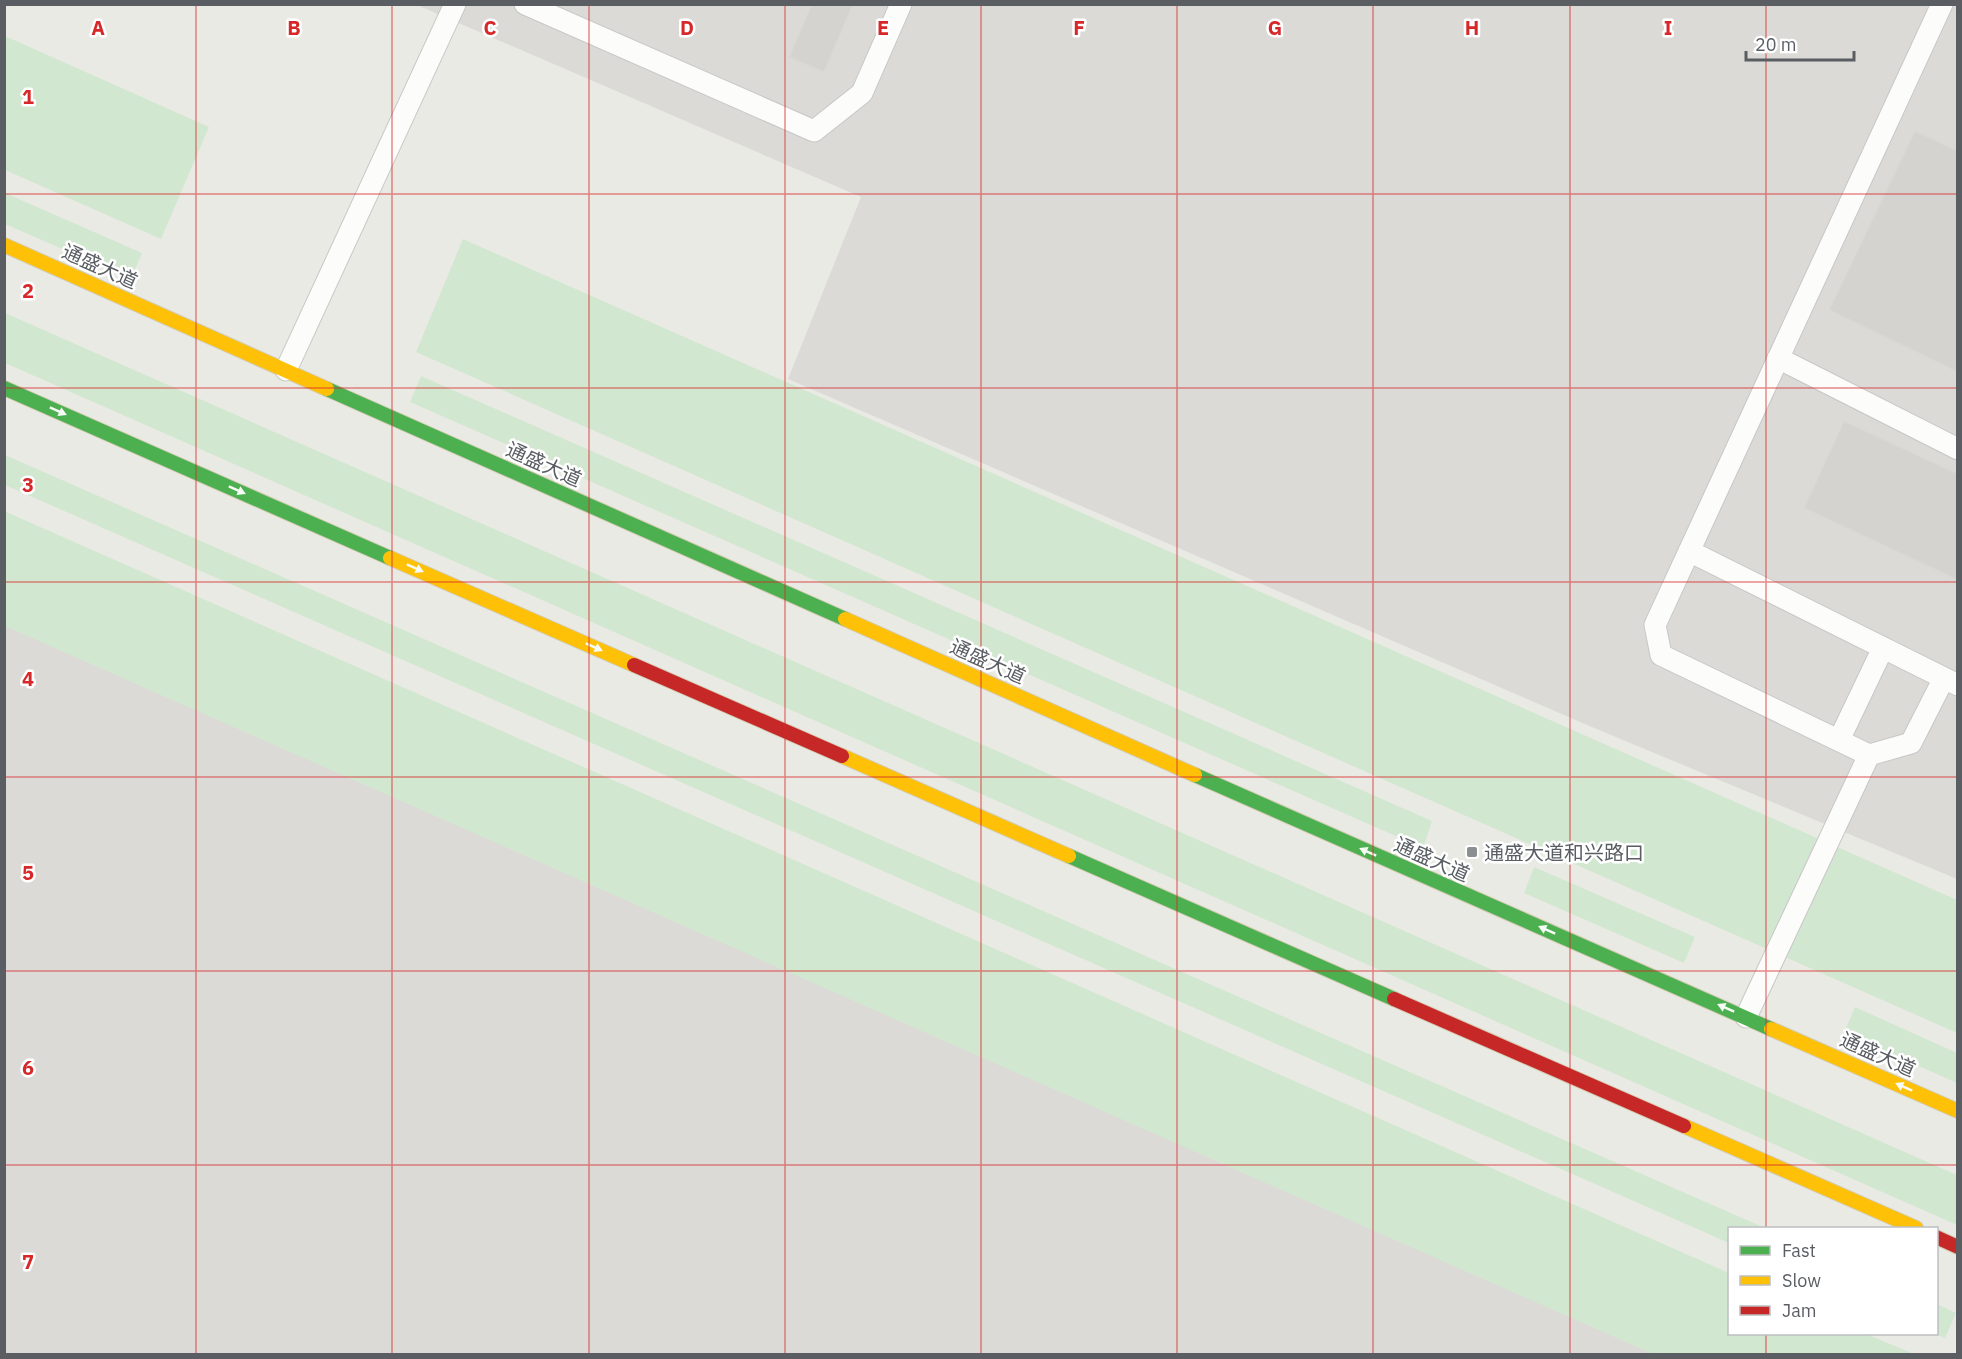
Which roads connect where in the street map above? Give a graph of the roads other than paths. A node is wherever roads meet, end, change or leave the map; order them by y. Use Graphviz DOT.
graph roads {
  1 [pos="455,4"];
  2 [pos="525,4"];
  3 [pos="901,4"];
  4 [pos="1942,4"];
  5 [pos="4,245"];
  6 [pos="1778,358"];
  7 [pos="286,370"];
  8 [pos="4,388"];
  9 [pos="1958,449"];
  10 [pos="1689,551"];
  11 [pos="1883,648"];
  12 [pos="1951,681"];
  13 [pos="1839,740"];
  14 [pos="1869,755"];
  15 [pos="1746,1017"];
  16 [pos="1958,1111"];
  17 [pos="1914,1227"];
  18 [pos="1938,1239"];
  19 [pos="1958,1247"];
  1 -- 7 [label="lane"];
  2 -- 3 [label="lane"];
  4 -- 6 [label="lane"];
  5 -- 7 [label="main road, 通盛大道"];
  6 -- 9 [label="lane"];
  6 -- 10 [label="lane"];
  15 -- 7 [label="main road, 通盛大道, one-way"];
  8 -- 17 [label="main road, one-way"];
  10 -- 11 [label="lane"];
  10 -- 13 [label="lane"];
  11 -- 12 [label="lane"];
  11 -- 13 [label="lane"];
  12 -- 14 [label="lane"];
  13 -- 14 [label="lane"];
  14 -- 15 [label="lane"];
  16 -- 15 [label="main road, 通盛大道, one-way"];
  18 -- 19 [label="main road"];
}
